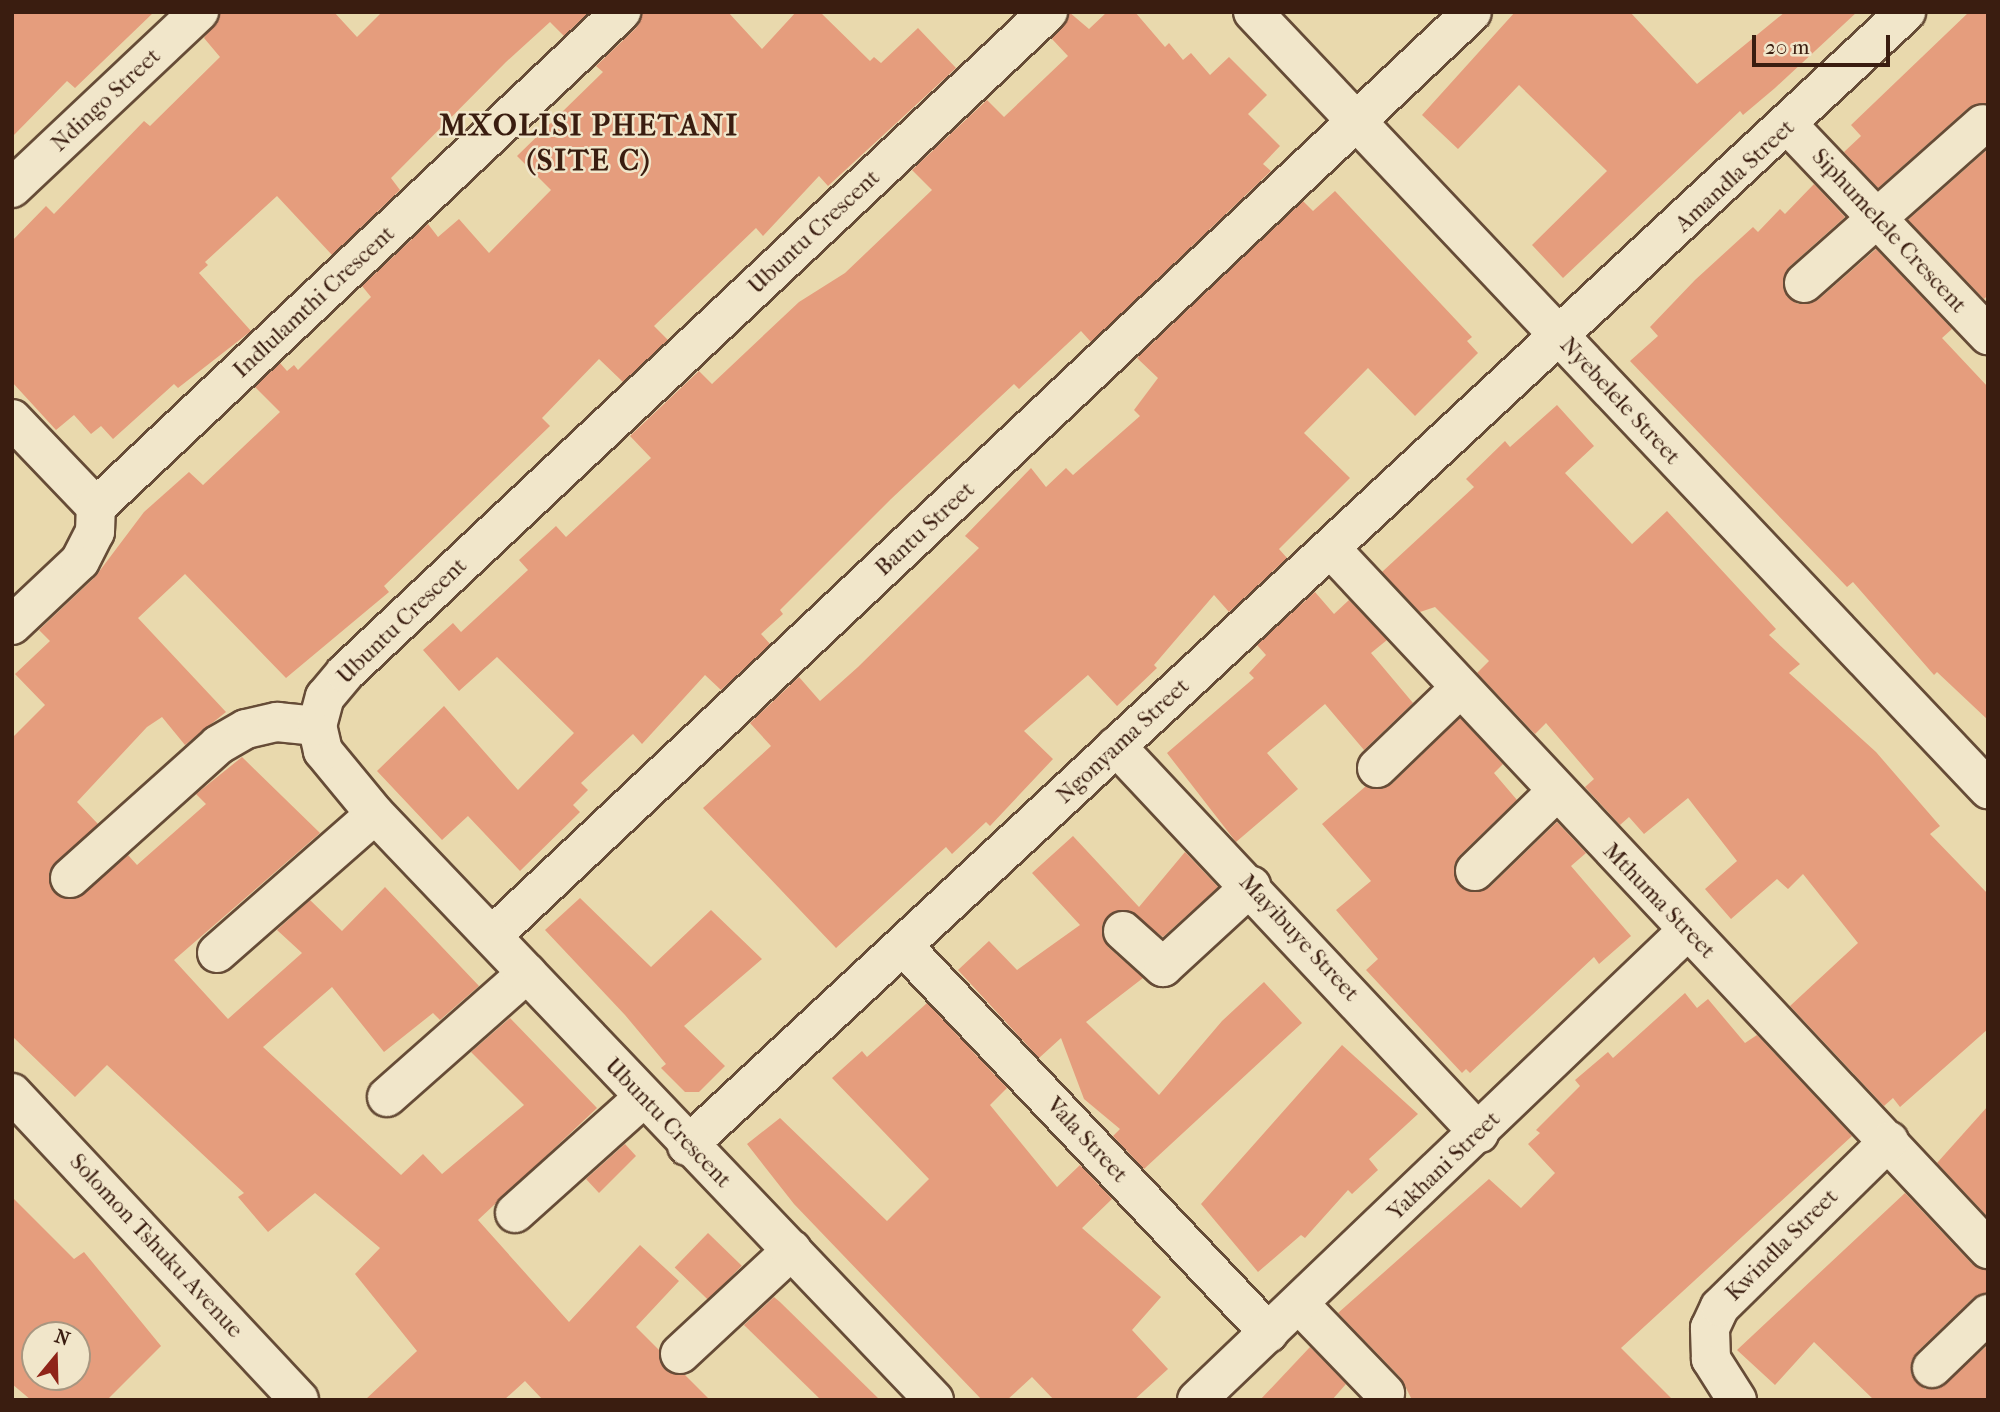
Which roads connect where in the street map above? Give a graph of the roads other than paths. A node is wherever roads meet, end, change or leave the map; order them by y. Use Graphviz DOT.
graph roads {
  1 [pos="200,12"];
  2 [pos="621,12"];
  3 [pos="1048,12"];
  4 [pos="1253,12"];
  5 [pos="1472,12"];
  6 [pos="1906,12"];
  7 [pos="1357,122"];
  8 [pos="1983,124"];
  9 [pos="1789,126"];
  10 [pos="12,188"];
  11 [pos="1878,218"];
  12 [pos="1804,283"];
  13 [pos="1988,335"];
  14 [pos="1561,338"];
  15 [pos="12,419"];
  16 [pos="96,507"];
  17 [pos="1332,550"];
  18 [pos="12,625"];
  19 [pos="1459,689"];
  20 [pos="317,726"];
  21 [pos="1116,746"];
  22 [pos="1377,768"];
  23 [pos="1988,789"];
  24 [pos="1555,793"];
  25 [pos="375,814"];
  26 [pos="1475,870"];
  27 [pos="70,878"];
  28 [pos="1251,886"];
  29 [pos="1123,931"];
  30 [pos="1687,931"];
  31 [pos="493,935"];
  32 [pos="904,947"];
  33 [pos="217,953"];
  34 [pos="527,973"];
  35 [pos="12,1093"];
  36 [pos="387,1097"];
  37 [pos="643,1098"];
  38 [pos="1479,1132"];
  39 [pos="1889,1141"];
  40 [pos="687,1146"];
  41 [pos="515,1213"];
  42 [pos="1988,1249"];
  43 [pos="792,1251"];
  44 [pos="1299,1304"];
  45 [pos="1988,1314"];
  46 [pos="1269,1333"];
  47 [pos="680,1354"];
  48 [pos="1932,1368"];
  49 [pos="1385,1393"];
  50 [pos="921,1395"];
  51 [pos="299,1400"];
  52 [pos="1198,1400"];
  53 [pos="1737,1400"];
  1 -- 10 [label="street, Ndingo Street"];
  2 -- 16 [label="street, Indlulamthi Crescent"];
  3 -- 20 [label="street, Ubuntu Crescent"];
  4 -- 7 [label="street, Nyebelele Street"];
  5 -- 7 [label="street, Bantu Street"];
  6 -- 9 [label="street, Amandla Street"];
  7 -- 14 [label="street, Nyebelele Street"];
  7 -- 31 [label="street, Bantu Street"];
  8 -- 11 [label="street"];
  9 -- 11 [label="street, Siphumelele Crescent"];
  9 -- 14 [label="street, Amandla Street"];
  11 -- 12 [label="street"];
  11 -- 13 [label="street, Siphumelele Crescent"];
  14 -- 17 [label="street, Ngonyama Street"];
  14 -- 23 [label="street, Nyebelele Street"];
  15 -- 16 [label="street"];
  16 -- 18 [label="street"];
  17 -- 19 [label="street, Mthuma Street"];
  17 -- 21 [label="street, Ngonyama Street"];
  19 -- 22 [label="street"];
  19 -- 24 [label="street, Mthuma Street"];
  20 -- 25 [label="street, Ubuntu Crescent"];
  20 -- 27 [label="street"];
  21 -- 28 [label="street, Mayibuye Street"];
  21 -- 32 [label="street, Ngonyama Street"];
  24 -- 26 [label="street"];
  24 -- 30 [label="street, Mthuma Street"];
  25 -- 31 [label="street, Ubuntu Crescent"];
  25 -- 33 [label="street"];
  28 -- 29 [label="street"];
  28 -- 38 [label="street, Mayibuye Street"];
  30 -- 38 [label="street, Yakhani Street"];
  30 -- 39 [label="street, Mthuma Street"];
  31 -- 34 [label="street, Ubuntu Crescent"];
  32 -- 40 [label="street, Ngonyama Street"];
  32 -- 46 [label="street, Vala Street"];
  34 -- 36 [label="street"];
  34 -- 37 [label="street, Ubuntu Crescent"];
  35 -- 51 [label="street, Solomon Tshuku Avenue"];
  37 -- 40 [label="street, Ubuntu Crescent"];
  37 -- 41 [label="street"];
  38 -- 44 [label="street, Yakhani Street"];
  39 -- 42 [label="street, Mthuma Street"];
  39 -- 53 [label="street, Kwindla Street"];
  40 -- 43 [label="street, Ubuntu Crescent"];
  43 -- 47 [label="street"];
  43 -- 50 [label="street, Ubuntu Crescent"];
  44 -- 46 [label="street, Yakhani Street"];
  44 -- 49 [label="street"];
  45 -- 48 [label="street"];
  46 -- 52 [label="street, Yakhani Street"];
}
